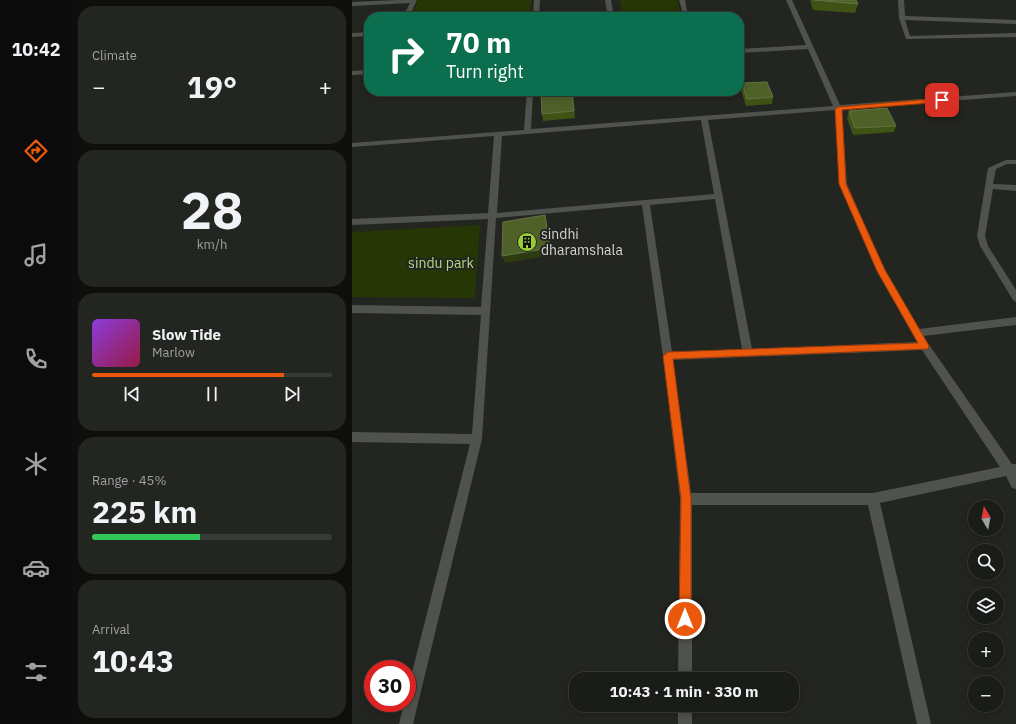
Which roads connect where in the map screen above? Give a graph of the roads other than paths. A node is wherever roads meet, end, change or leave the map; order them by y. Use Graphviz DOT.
graph roads {
  1 [pos="537,0"];
  2 [pos="608,0"];
  3 [pos="682,0"];
  4 [pos="789,0"];
  5 [pos="901,0"];
  6 [pos="413,1"];
  7 [pos="352,4"];
  8 [pos="408,12"];
  9 [pos="536,12"];
  10 [pos="610,12"];
  11 [pos="685,12"];
  12 [pos="902,18"];
  13 [pos="1016,22"];
  14 [pos="364,34"];
  15 [pos="352,35"];
  16 [pos="1016,35"];
  17 [pos="810,47"];
  18 [pos="744,51"];
  19 [pos="364,72"];
  20 [pos="352,73"];
  21 [pos="1016,94"];
  22 [pos="530,96"];
  23 [pos="838,109"];
  24 [pos="704,119"];
  25 [pos="527,132"];
  26 [pos="498,134"];
  27 [pos="352,145"];
  28 [pos="1016,162"];
  29 [pos="988,186"];
  30 [pos="1016,188"];
  31 [pos="719,196"];
  32 [pos="646,202"];
  33 [pos="492,216"];
  34 [pos="352,222"];
  35 [pos="1016,298"];
  36 [pos="352,309"];
  37 [pos="486,311"];
  38 [pos="1016,321"];
  39 [pos="916,332"];
  40 [pos="925,346"];
  41 [pos="748,353"];
  42 [pos="668,356"];
  43 [pos="352,437"];
  44 [pos="477,439"];
  45 [pos="1012,469"];
  46 [pos="1016,484"];
  47 [pos="686,499"];
  48 [pos="873,499"];
  49 [pos="685,672"];
  50 [pos="685,712"];
  51 [pos="406,724"];
  52 [pos="685,724"];
  53 [pos="924,724"];
  1 -- 9 [label="street"];
  2 -- 10 [label="street"];
  3 -- 11 [label="street"];
  4 -- 17 [label="street"];
  5 -- 12 [label="street"];
  6 -- 7 [label="street"];
  6 -- 8 [label="street"];
  12 -- 13 [label="street"];
  12 -- 16 [label="street"];
  14 -- 15 [label="street"];
  17 -- 18 [label="street"];
  17 -- 23 [label="street"];
  19 -- 20 [label="street"];
  21 -- 23 [label="street"];
  22 -- 25 [label="street"];
  23 -- 24 [label="street"];
  23 -- 39 [label="street"];
  24 -- 25 [label="street"];
  24 -- 31 [label="street"];
  25 -- 26 [label="street"];
  26 -- 27 [label="street"];
  26 -- 33 [label="street"];
  28 -- 29 [label="street"];
  29 -- 30 [label="street"];
  29 -- 35 [label="street"];
  31 -- 32 [label="street"];
  31 -- 41 [label="street"];
  32 -- 33 [label="street"];
  32 -- 42 [label="street"];
  33 -- 34 [label="street"];
  33 -- 37 [label="street"];
  36 -- 37 [label="street"];
  37 -- 44 [label="street"];
  38 -- 39 [label="street"];
  39 -- 40 [label="street"];
  40 -- 41 [label="street"];
  40 -- 45 [label="street"];
  41 -- 42 [label="street"];
  42 -- 47 [label="street"];
  43 -- 44 [label="street"];
  44 -- 51 [label="street"];
  45 -- 46 [label="street"];
  45 -- 48 [label="street"];
  47 -- 48 [label="street"];
  47 -- 49 [label="street"];
  48 -- 53 [label="street"];
  50 -- 52 [label="street"];
}
